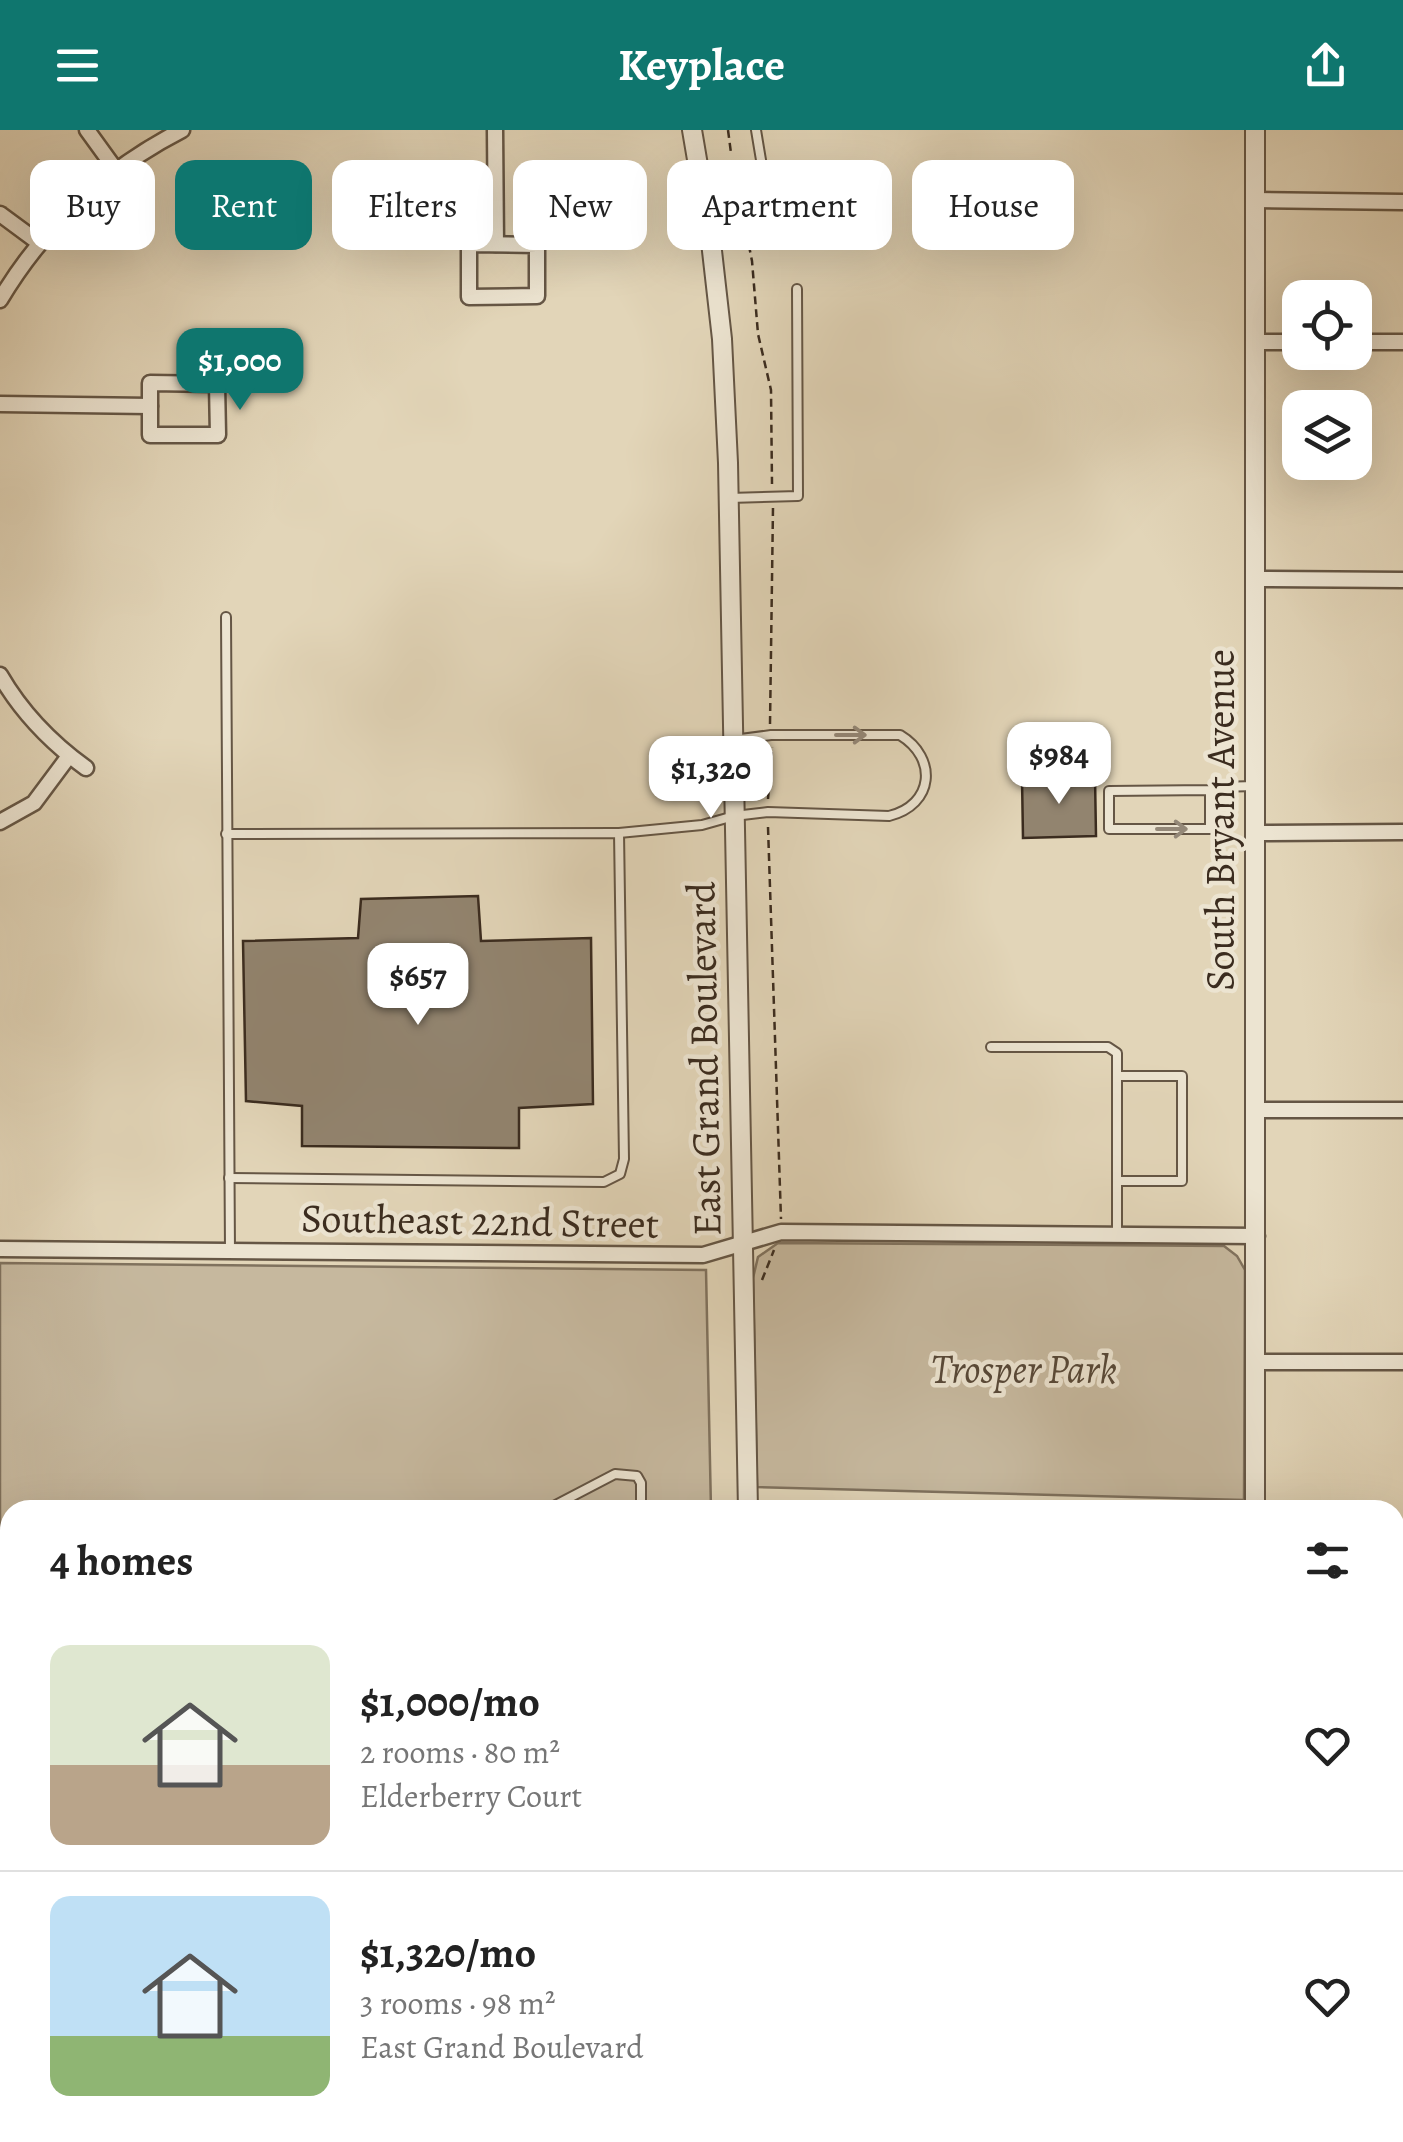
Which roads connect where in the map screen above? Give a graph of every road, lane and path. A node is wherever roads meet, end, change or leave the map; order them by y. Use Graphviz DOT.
graph roads {
  1 [pos="87,130"];
  2 [pos="182,130"];
  3 [pos="495,130"];
  4 [pos="692,130"];
  5 [pos="756,130"];
  6 [pos="1255,130"];
  7 [pos="109,160"];
  8 [pos="132,160"];
  9 [pos="697,160"];
  10 [pos="761,160"];
  11 [pos="1255,200"];
  12 [pos="1403,202"];
  13 [pos="0,214"];
  14 [pos="30,236"];
  15 [pos="496,244"];
  16 [pos="33,250"];
  17 [pos="710,250"];
  18 [pos="797,289"];
  19 [pos="0,300"];
  20 [pos="1255,342"];
  21 [pos="1282,342"];
  22 [pos="1372,342"];
  23 [pos="1403,342"];
  24 [pos="0,404"];
  25 [pos="150,406"];
  26 [pos="729,498"];
  27 [pos="1254,579"];
  28 [pos="1403,580"];
  29 [pos="226,618"];
  30 [pos="0,675"];
  31 [pos="733,740"];
  32 [pos="69,756"];
  33 [pos="86,768"];
  34 [pos="1256,786"];
  35 [pos="1210,790"];
  36 [pos="734,816"];
  37 [pos="0,822"];
  38 [pos="1255,832"];
  39 [pos="1403,832"];
  40 [pos="619,833"];
  41 [pos="226,834"];
  42 [pos="991,1047"];
  43 [pos="1117,1076"];
  44 [pos="1256,1110"];
  45 [pos="1403,1110"];
  46 [pos="229,1178"];
  47 [pos="1118,1181"];
  48 [pos="1117,1235"];
  49 [pos="1257,1236"];
  50 [pos="742,1246"];
  51 [pos="0,1249"];
  52 [pos="230,1250"];
  53 [pos="1256,1362"];
  54 [pos="1403,1362"];
  55 [pos="565,1500"];
  56 [pos="641,1500"];
  57 [pos="748,1500"];
  58 [pos="1255,1500"];
  1 -- 7 [label="street"];
  2 -- 8 [label="street"];
  3 -- 15 [label="street"];
  4 -- 9 [label="street, East Grand Boulevard"];
  5 -- 10 [label="lane"];
  6 -- 11 [label="street, South Bryant Avenue"];
  11 -- 12 [label="street"];
  11 -- 20 [label="street, South Bryant Avenue"];
  13 -- 14 [label="street"];
  15 -- 15 [label="street"];
  16 -- 19 [label="street"];
  17 -- 26 [label="street, East Grand Boulevard"];
  18 -- 26 [label="lane"];
  20 -- 21 [label="street"];
  20 -- 27 [label="street, South Bryant Avenue"];
  22 -- 23 [label="street"];
  24 -- 25 [label="street"];
  25 -- 25 [label="street"];
  26 -- 31 [label="street, East Grand Boulevard"];
  27 -- 28 [label="street"];
  27 -- 34 [label="street, South Bryant Avenue"];
  29 -- 41 [label="lane"];
  30 -- 32 [label="street"];
  31 -- 36 [label="street, East Grand Boulevard"];
  31 -- 36 [label="lane, one-way"];
  32 -- 33 [label="street"];
  32 -- 37 [label="street"];
  34 -- 35 [label="lane"];
  34 -- 38 [label="street, South Bryant Avenue"];
  35 -- 35 [label="lane, one-way"];
  36 -- 40 [label="lane"];
  36 -- 50 [label="street, East Grand Boulevard"];
  38 -- 39 [label="street"];
  38 -- 44 [label="street, South Bryant Avenue"];
  40 -- 41 [label="lane"];
  40 -- 46 [label="lane"];
  41 -- 46 [label="lane"];
  42 -- 43 [label="lane"];
  43 -- 47 [label="lane"];
  43 -- 47 [label="lane"];
  44 -- 45 [label="street"];
  44 -- 49 [label="street, South Bryant Avenue"];
  46 -- 52 [label="lane"];
  47 -- 48 [label="lane"];
  48 -- 49 [label="street, Southeast 22nd Street"];
  48 -- 50 [label="street, Southeast 22nd Street"];
  49 -- 53 [label="street, South Bryant Avenue"];
  50 -- 52 [label="street, Southeast 22nd Street"];
  50 -- 57 [label="street, East Grand Boulevard"];
  51 -- 52 [label="street, Southeast 22nd Street"];
  53 -- 54 [label="street"];
  53 -- 58 [label="street, South Bryant Avenue"];
  55 -- 56 [label="lane"];
}
